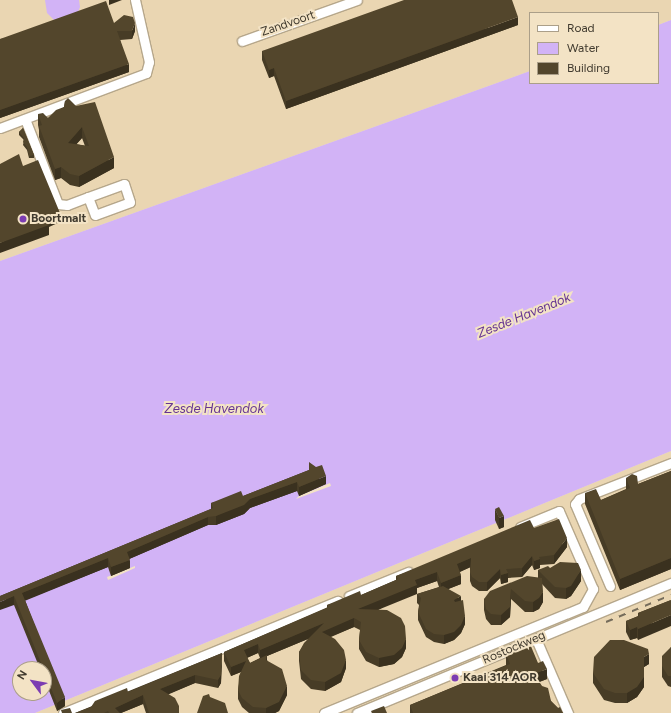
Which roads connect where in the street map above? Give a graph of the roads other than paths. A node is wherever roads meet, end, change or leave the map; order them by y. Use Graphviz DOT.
graph roads {
  1 [pos="135,0"];
  2 [pos="357,0"];
  3 [pos="242,41"];
  4 [pos="24,119"];
  5 [pos="0,128"];
  6 [pos="88,197"];
  7 [pos="671,463"];
  8 [pos="507,532"];
  9 [pos="418,568"];
  10 [pos="671,583"];
  11 [pos="610,586"];
  12 [pos="536,638"];
  13 [pos="63,713"];
  14 [pos="324,713"];
  15 [pos="357,713"];
  16 [pos="568,713"];
  1 -- 4 [label="street"];
  2 -- 3 [label="street, Zandvoort"];
  4 -- 5 [label="street"];
  4 -- 6 [label="street"];
  6 -- 6 [label="street"];
  7 -- 11 [label="street"];
  8 -- 14 [label="street"];
  9 -- 13 [label="street"];
  10 -- 12 [label="street, Rostockweg"];
  12 -- 15 [label="street, Rostockweg"];
  12 -- 16 [label="street"];
}
